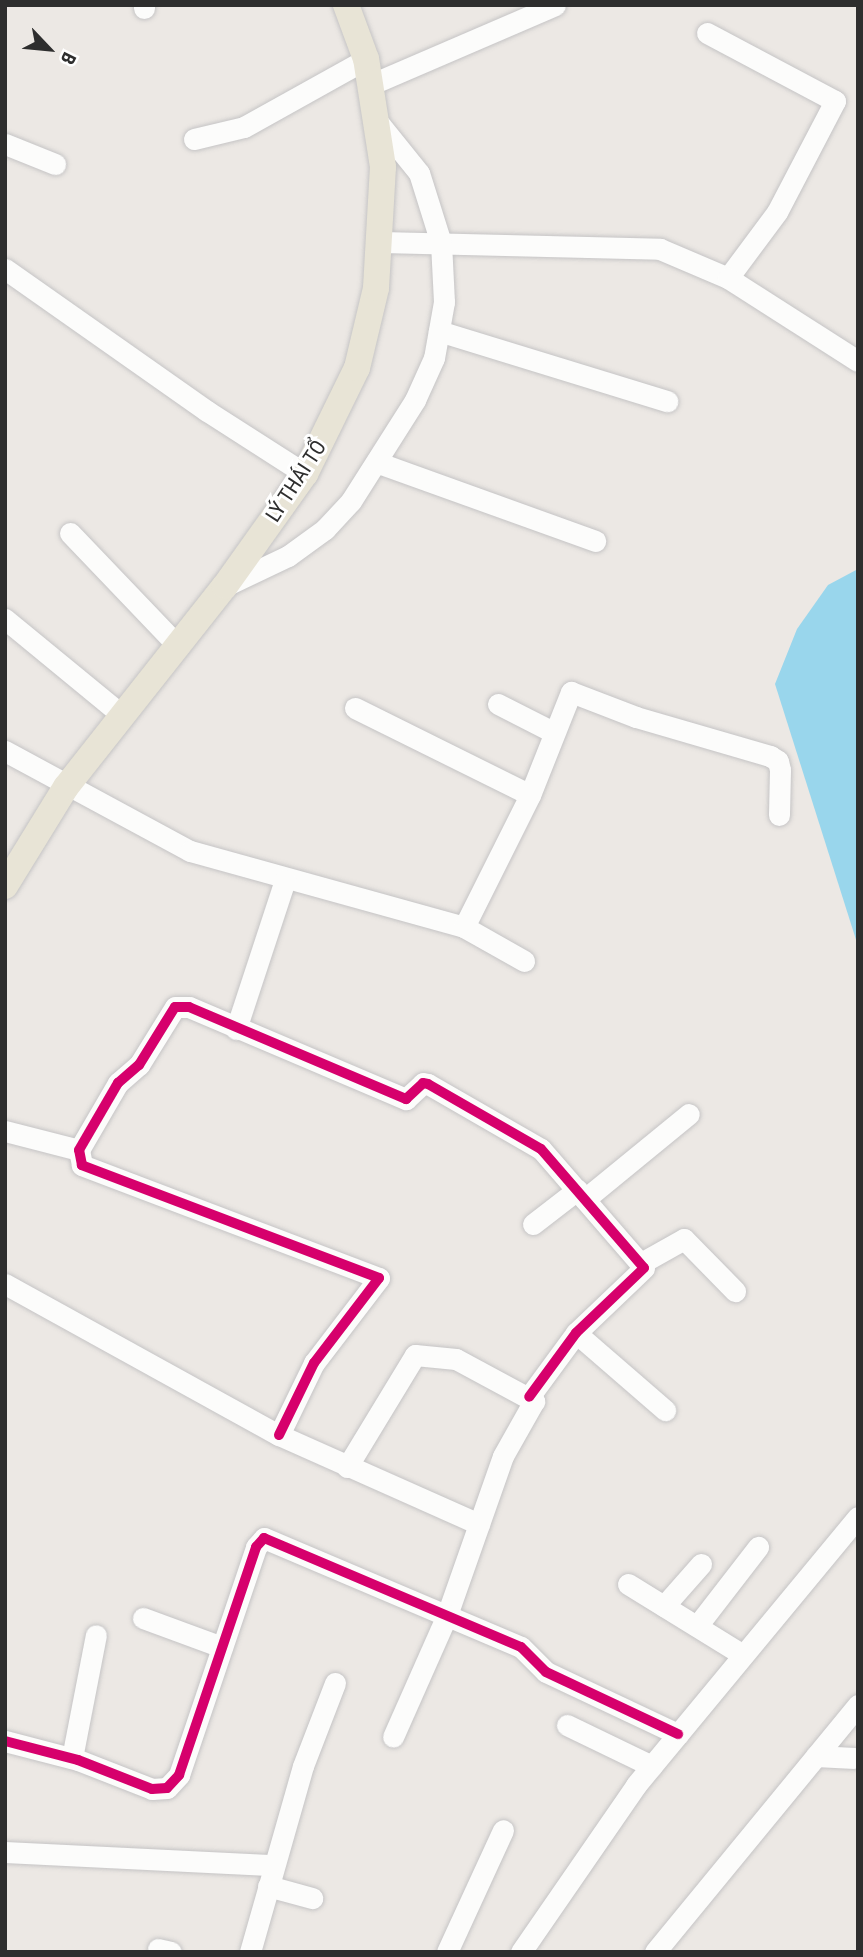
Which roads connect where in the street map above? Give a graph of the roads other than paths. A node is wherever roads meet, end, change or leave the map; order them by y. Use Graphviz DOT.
graph roads {
  1 [pos="346,5"];
  2 [pos="555,5"];
  3 [pos="707,33"];
  4 [pos="369,71"];
  5 [pos="377,121"];
  6 [pos="194,139"];
  7 [pos="5,144"];
  8 [pos="55,164"];
  9 [pos="381,242"];
  10 [pos="441,243"];
  11 [pos="5,269"];
  12 [pos="728,278"];
  13 [pos="439,331"];
  14 [pos="858,360"];
  15 [pos="667,401"];
  16 [pos="376,461"];
  17 [pos="306,474"];
  18 [pos="70,533"];
  19 [pos="595,541"];
  20 [pos="225,586"];
  21 [pos="5,619"];
  22 [pos="178,646"];
  23 [pos="498,704"];
  24 [pos="355,708"];
  25 [pos="123,716"];
  26 [pos="553,732"];
  27 [pos="5,751"];
  28 [pos="66,787"];
  29 [pos="530,794"];
  30 [pos="779,815"];
  31 [pos="285,880"];
  32 [pos="5,886"];
  33 [pos="464,927"];
  34 [pos="524,961"];
  35 [pos="236,1029"];
  36 [pos="689,1114"];
  37 [pos="5,1131"];
  38 [pos="79,1150"];
  39 [pos="581,1194"];
  40 [pos="533,1224"];
  41 [pos="643,1262"];
  42 [pos="5,1284"];
  43 [pos="735,1291"];
  44 [pos="576,1333"];
  45 [pos="529,1397"];
  46 [pos="665,1410"];
  47 [pos="279,1435"];
  48 [pos="347,1467"];
  49 [pos="858,1517"];
  50 [pos="479,1524"];
  51 [pos="758,1547"];
  52 [pos="701,1564"];
  53 [pos="628,1584"];
  54 [pos="664,1606"];
  55 [pos="447,1615"];
  56 [pos="143,1618"];
  57 [pos="697,1626"];
  58 [pos="96,1635"];
  59 [pos="222,1647"];
  60 [pos="743,1655"];
  61 [pos="335,1683"];
  62 [pos="858,1705"];
  63 [pos="567,1726"];
  64 [pos="678,1734"];
  65 [pos="393,1737"];
  66 [pos="5,1741"];
  67 [pos="816,1756"];
  68 [pos="72,1758"];
  69 [pos="854,1758"];
  70 [pos="652,1766"];
  71 [pos="503,1830"];
  72 [pos="5,1852"];
  73 [pos="274,1865"];
  74 [pos="268,1886"];
  75 [pos="312,1898"];
  76 [pos="250,1952"];
  77 [pos="447,1952"];
  78 [pos="521,1952"];
  79 [pos="655,1952"];
  1 -- 4 [label="main road, LÝ THÁI TỔ"];
  2 -- 4 [label="street"];
  3 -- 12 [label="street"];
  4 -- 5 [label="main road, LÝ THÁI TỔ"];
  4 -- 6 [label="street"];
  5 -- 9 [label="main road, LÝ THÁI TỔ"];
  5 -- 10 [label="street"];
  7 -- 8 [label="street"];
  9 -- 10 [label="street"];
  9 -- 17 [label="main road, LÝ THÁI TỔ"];
  10 -- 12 [label="street"];
  10 -- 13 [label="street"];
  11 -- 17 [label="street"];
  12 -- 14 [label="street"];
  13 -- 15 [label="street"];
  13 -- 16 [label="street"];
  16 -- 19 [label="street"];
  16 -- 20 [label="street"];
  17 -- 20 [label="main road, LÝ THÁI TỔ"];
  18 -- 22 [label="street"];
  20 -- 22 [label="main road, LÝ THÁI TỔ"];
  21 -- 25 [label="street"];
  22 -- 25 [label="main road, LÝ THÁI TỔ"];
  23 -- 26 [label="street"];
  24 -- 29 [label="street"];
  25 -- 28 [label="main road, LÝ THÁI TỔ"];
  26 -- 29 [label="street"];
  26 -- 30 [label="street"];
  27 -- 28 [label="street"];
  28 -- 31 [label="street"];
  28 -- 32 [label="main road, LÝ THÁI TỔ"];
  29 -- 33 [label="street"];
  31 -- 33 [label="street"];
  31 -- 35 [label="street"];
  33 -- 34 [label="street"];
  35 -- 38 [label="street"];
  35 -- 39 [label="street"];
  36 -- 39 [label="street"];
  37 -- 38 [label="street"];
  38 -- 47 [label="street"];
  39 -- 40 [label="street"];
  39 -- 41 [label="street"];
  41 -- 43 [label="street"];
  41 -- 44 [label="street"];
  42 -- 47 [label="street"];
  44 -- 45 [label="street"];
  44 -- 46 [label="street"];
  45 -- 48 [label="street"];
  45 -- 50 [label="street"];
  47 -- 48 [label="street"];
  48 -- 50 [label="street"];
  49 -- 60 [label="street"];
  50 -- 55 [label="street"];
  51 -- 57 [label="street"];
  52 -- 54 [label="street"];
  53 -- 54 [label="street"];
  54 -- 57 [label="street"];
  55 -- 59 [label="street"];
  55 -- 64 [label="street"];
  55 -- 65 [label="street"];
  56 -- 59 [label="street"];
  57 -- 60 [label="street"];
  58 -- 68 [label="street"];
  59 -- 68 [label="street"];
  60 -- 64 [label="street"];
  61 -- 73 [label="street"];
  62 -- 67 [label="street"];
  63 -- 70 [label="street"];
  64 -- 70 [label="street"];
  66 -- 68 [label="street"];
  67 -- 69 [label="street"];
  67 -- 79 [label="street"];
  70 -- 78 [label="street"];
  71 -- 77 [label="street"];
  72 -- 73 [label="street"];
  73 -- 74 [label="street"];
  74 -- 75 [label="street"];
  74 -- 76 [label="street"];
}
